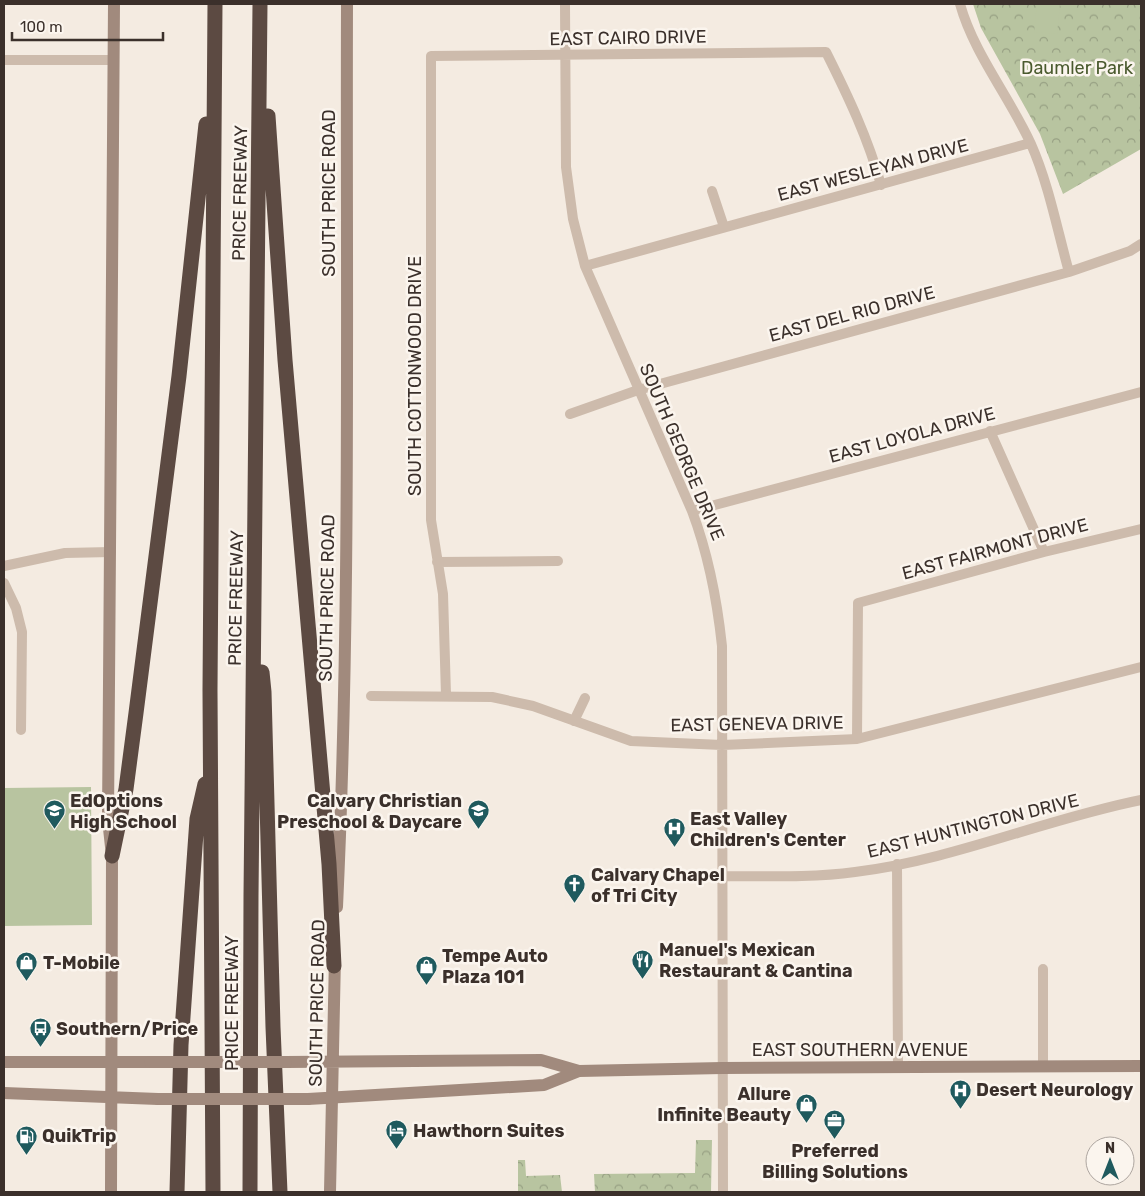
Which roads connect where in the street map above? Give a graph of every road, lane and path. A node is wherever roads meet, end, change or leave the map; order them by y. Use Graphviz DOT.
graph roads {
  1 [pos="114,4"];
  2 [pos="215,4"];
  3 [pos="260,4"];
  4 [pos="347,4"];
  5 [pos="565,4"];
  6 [pos="960,4"];
  7 [pos="261,40"];
  8 [pos="565,55"];
  9 [pos="431,56"];
  10 [pos="214,58"];
  11 [pos="4,60"];
  12 [pos="113,60"];
  13 [pos="1030,143"];
  14 [pos="881,185"];
  15 [pos="712,190"];
  16 [pos="724,228"];
  17 [pos="1141,244"];
  18 [pos="585,266"];
  19 [pos="1068,272"];
  20 [pos="638,390"];
  21 [pos="1141,392"];
  22 [pos="570,414"];
  23 [pos="990,431"];
  24 [pos="692,512"];
  25 [pos="1141,529"];
  26 [pos="111,552"];
  27 [pos="1044,552"];
  28 [pos="558,561"];
  29 [pos="437,562"];
  30 [pos="4,566"];
  31 [pos="4,583"];
  32 [pos="255,620"];
  33 [pos="1141,667"];
  34 [pos="446,695"];
  35 [pos="371,696"];
  36 [pos="585,698"];
  37 [pos="574,721"];
  38 [pos="21,730"];
  39 [pos="857,739"];
  40 [pos="722,744"];
  41 [pos="210,763"];
  42 [pos="1141,800"];
  43 [pos="112,856"];
  44 [pos="897,864"];
  45 [pos="722,876"];
  46 [pos="334,966"];
  47 [pos="1043,969"];
  48 [pos="333,1061"];
  49 [pos="4,1062"];
  50 [pos="110,1062"];
  51 [pos="1141,1066"];
  52 [pos="1043,1067"];
  53 [pos="722,1068"];
  54 [pos="898,1068"];
  55 [pos="579,1071"];
  56 [pos="4,1093"];
  57 [pos="111,1098"];
  58 [pos="333,1098"];
  59 [pos="111,1192"];
  60 [pos="177,1192"];
  61 [pos="213,1192"];
  62 [pos="250,1192"];
  63 [pos="280,1192"];
  64 [pos="330,1192"];
  65 [pos="723,1192"];
  1 -- 12 [label="main road"];
  2 -- 10 [label="highway, PRICE FREEWAY"];
  3 -- 7 [label="highway, PRICE FREEWAY"];
  4 -- 46 [label="main road, SOUTH PRICE ROAD"];
  5 -- 8 [label="street, SOUTH GEORGE DRIVE"];
  6 -- 13 [label="street"];
  7 -- 32 [label="highway, PRICE FREEWAY"];
  7 -- 46 [label="highway"];
  8 -- 9 [label="street, EAST CAIRO DRIVE"];
  8 -- 14 [label="street, EAST CAIRO DRIVE"];
  8 -- 18 [label="street, SOUTH GEORGE DRIVE"];
  9 -- 29 [label="street, SOUTH COTTONWOOD DRIVE"];
  10 -- 41 [label="highway, PRICE FREEWAY"];
  10 -- 43 [label="highway"];
  11 -- 12 [label="street"];
  12 -- 26 [label="main road"];
  13 -- 14 [label="street, EAST WESLEYAN DRIVE"];
  13 -- 19 [label="street"];
  14 -- 16 [label="street, EAST WESLEYAN DRIVE"];
  15 -- 16 [label="street"];
  16 -- 18 [label="street, EAST WESLEYAN DRIVE"];
  17 -- 19 [label="street, EAST DEL RIO DRIVE"];
  18 -- 20 [label="street, SOUTH GEORGE DRIVE"];
  19 -- 20 [label="street, EAST DEL RIO DRIVE"];
  20 -- 22 [label="street, EAST DEL RIO DRIVE"];
  20 -- 24 [label="street, SOUTH GEORGE DRIVE"];
  21 -- 23 [label="street, EAST LOYOLA DRIVE"];
  23 -- 24 [label="street, EAST LOYOLA DRIVE"];
  23 -- 27 [label="street"];
  24 -- 40 [label="street, SOUTH GEORGE DRIVE"];
  25 -- 27 [label="street, EAST FAIRMONT DRIVE"];
  26 -- 30 [label="street"];
  26 -- 43 [label="main road"];
  27 -- 39 [label="street, EAST FAIRMONT DRIVE"];
  28 -- 29 [label="street"];
  29 -- 34 [label="street, SOUTH COTTONWOOD DRIVE"];
  31 -- 38 [label="street"];
  32 -- 62 [label="highway, PRICE FREEWAY"];
  32 -- 63 [label="highway"];
  33 -- 39 [label="street, EAST GENEVA DRIVE"];
  34 -- 35 [label="street, EAST GENEVA DRIVE"];
  34 -- 37 [label="street, EAST GENEVA DRIVE"];
  36 -- 37 [label="street"];
  37 -- 40 [label="street, EAST GENEVA DRIVE"];
  39 -- 40 [label="street, EAST GENEVA DRIVE"];
  40 -- 45 [label="street, SOUTH GEORGE DRIVE"];
  41 -- 60 [label="highway"];
  41 -- 61 [label="highway, PRICE FREEWAY"];
  42 -- 44 [label="street, EAST HUNTINGTON DRIVE"];
  43 -- 50 [label="main road"];
  44 -- 45 [label="street, EAST HUNTINGTON DRIVE"];
  44 -- 54 [label="street"];
  45 -- 53 [label="street, SOUTH GEORGE DRIVE"];
  46 -- 48 [label="main road, SOUTH PRICE ROAD"];
  47 -- 52 [label="street"];
  48 -- 50 [label="main road, EAST SOUTHERN AVENUE, bridge"];
  48 -- 55 [label="main road, EAST SOUTHERN AVENUE"];
  48 -- 58 [label="main road, SOUTH PRICE ROAD"];
  49 -- 50 [label="main road, EAST SOUTHERN AVENUE"];
  50 -- 57 [label="main road"];
  51 -- 52 [label="main road, EAST SOUTHERN AVENUE"];
  52 -- 54 [label="main road, EAST SOUTHERN AVENUE"];
  53 -- 54 [label="main road, EAST SOUTHERN AVENUE"];
  53 -- 55 [label="main road, EAST SOUTHERN AVENUE"];
  53 -- 65 [label="street, SOUTH GEORGE DRIVE"];
  55 -- 58 [label="main road, EAST SOUTHERN AVENUE"];
  56 -- 57 [label="main road, EAST SOUTHERN AVENUE"];
  57 -- 58 [label="main road, EAST SOUTHERN AVENUE, bridge"];
  57 -- 59 [label="main road"];
  58 -- 64 [label="main road, SOUTH PRICE ROAD"];
}
